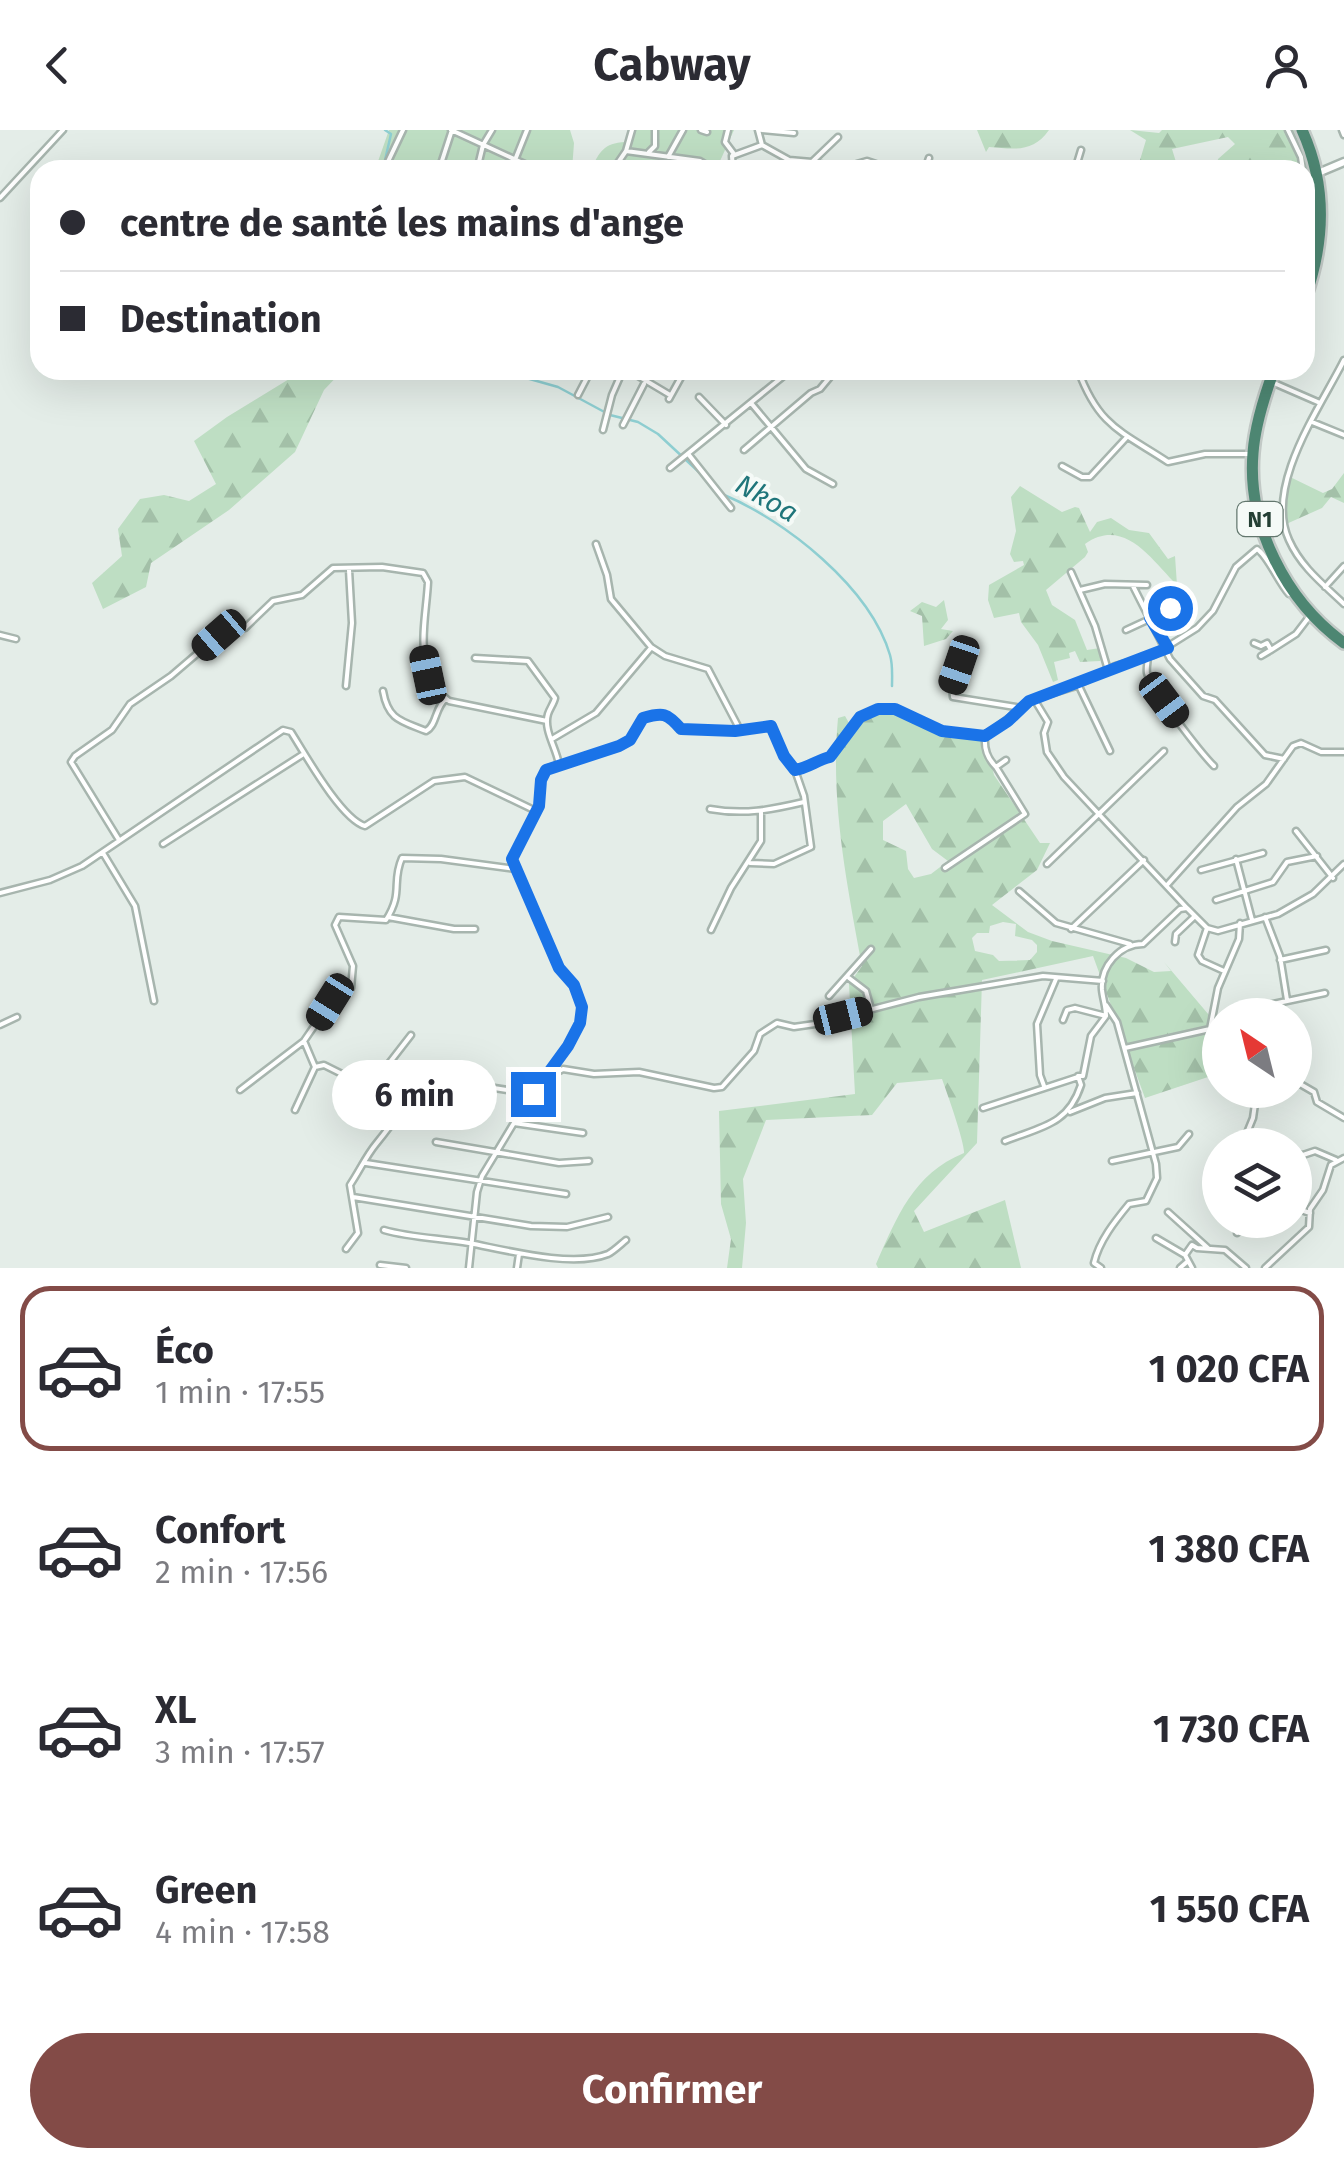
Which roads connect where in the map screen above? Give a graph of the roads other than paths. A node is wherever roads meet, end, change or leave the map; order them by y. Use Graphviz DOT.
graph roads {
  1 [pos="63,130"];
  2 [pos="403,130"];
  3 [pos="452,130"];
  4 [pos="492,130"];
  5 [pos="527,130"];
  6 [pos="632,130"];
  7 [pos="655,130"];
  8 [pos="683,130"];
  9 [pos="728,130"];
  10 [pos="760,130"];
  11 [pos="1288,130"];
  12 [pos="1302,130"];
  13 [pos="794,134"];
  14 [pos="838,137"];
  15 [pos="483,144"];
  16 [pos="762,145"];
  17 [pos="1081,150"];
  18 [pos="626,151"];
  19 [pos="648,153"];
  20 [pos="734,154"];
  21 [pos="668,157"];
  22 [pos="515,158"];
  23 [pos="35,160"];
  24 [pos="389,160"];
  25 [pos="442,160"];
  26 [pos="479,160"];
  27 [pos="519,160"];
  28 [pos="620,160"];
  29 [pos="687,160"];
  30 [pos="732,160"];
  31 [pos="789,160"];
  32 [pos="814,160"];
  33 [pos="1078,160"];
  34 [pos="1302,160"];
  35 [pos="1306,160"];
  36 [pos="1344,162"];
  37 [pos="30,166"];
  38 [pos="1315,172"];
  39 [pos="1315,194"];
  40 [pos="0,198"];
  41 [pos="1315,262"];
  42 [pos="1344,360"];
  43 [pos="586,380"];
  44 [pos="620,380"];
  45 [pos="641,380"];
  46 [pos="679,380"];
  47 [pos="779,380"];
  48 [pos="826,380"];
  49 [pos="1082,380"];
  50 [pos="1270,380"];
  51 [pos="1277,380"];
  52 [pos="644,382"];
  53 [pos="578,395"];
  54 [pos="699,397"];
  55 [pos="750,403"];
  56 [pos="1321,404"];
  57 [pos="1312,422"];
  58 [pos="623,424"];
  59 [pos="726,425"];
  60 [pos="770,427"];
  61 [pos="603,430"];
  62 [pos="1344,435"];
  63 [pos="1127,436"];
  64 [pos="744,450"];
  65 [pos="1252,454"];
  66 [pos="689,455"];
  67 [pos="1062,466"];
  68 [pos="670,468"];
  69 [pos="833,484"];
  70 [pos="731,508"];
  71 [pos="596,544"];
  72 [pos="1344,566"];
  73 [pos="349,570"];
  74 [pos="1072,572"];
  75 [pos="1147,585"];
  76 [pos="1134,586"];
  77 [pos="1325,587"];
  78 [pos="1080,590"];
  79 [pos="1343,602"];
  80 [pos="1182,604"];
  81 [pos="1310,612"];
  82 [pos="1150,618"];
  83 [pos="1126,630"];
  84 [pos="0,635"];
  85 [pos="16,639"];
  86 [pos="1344,643"];
  87 [pos="1254,644"];
  88 [pos="651,647"];
  89 [pos="1168,648"];
  90 [pos="1271,650"];
  91 [pos="1148,656"];
  92 [pos="1261,656"];
  93 [pos="475,658"];
  94 [pos="959,665"];
  95 [pos="1108,670"];
  96 [pos="1078,684"];
  97 [pos="346,686"];
  98 [pos="383,691"];
  99 [pos="446,699"];
  100 [pos="1034,699"];
  101 [pos="1022,708"];
  102 [pos="548,721"];
  103 [pos="740,730"];
  104 [pos="985,736"];
  105 [pos="552,739"];
  106 [pos="1110,750"];
  107 [pos="1164,751"];
  108 [pos="1344,752"];
  109 [pos="304,754"];
  110 [pos="1006,760"];
  111 [pos="1284,760"];
  112 [pos="559,765"];
  113 [pos="1214,766"];
  114 [pos="996,767"];
  115 [pos="795,770"];
  116 [pos="804,802"];
  117 [pos="710,808"];
  118 [pos="536,811"];
  119 [pos="762,812"];
  120 [pos="1099,812"];
  121 [pos="1296,831"];
  122 [pos="119,840"];
  123 [pos="163,844"];
  124 [pos="102,852"];
  125 [pos="1263,853"];
  126 [pos="1317,856"];
  127 [pos="1236,859"];
  128 [pos="1144,860"];
  129 [pos="750,863"];
  130 [pos="1047,864"];
  131 [pos="1344,864"];
  132 [pos="945,868"];
  133 [pos="516,869"];
  134 [pos="1201,870"];
  135 [pos="1332,878"];
  136 [pos="1167,884"];
  137 [pos="1019,891"];
  138 [pos="1244,891"];
  139 [pos="0,892"];
  140 [pos="1216,900"];
  141 [pos="1186,908"];
  142 [pos="1196,916"];
  143 [pos="388,917"];
  144 [pos="1265,917"];
  145 [pos="1252,920"];
  146 [pos="1240,924"];
  147 [pos="1071,928"];
  148 [pos="1207,928"];
  149 [pos="475,929"];
  150 [pos="711,930"];
  151 [pos="1175,942"];
  152 [pos="1134,944"];
  153 [pos="872,949"];
  154 [pos="1326,950"];
  155 [pos="1280,960"];
  156 [pos="1226,971"];
  157 [pos="848,977"];
  158 [pos="1056,979"];
  159 [pos="1103,981"];
  160 [pos="1325,993"];
  161 [pos="829,996"];
  162 [pos="1287,998"];
  163 [pos="1298,998"];
  164 [pos="154,1001"];
  165 [pos="1106,1006"];
  166 [pos="872,1009"];
  167 [pos="1106,1016"];
  168 [pos="17,1017"];
  169 [pos="1063,1020"];
  170 [pos="0,1025"];
  171 [pos="411,1035"];
  172 [pos="304,1041"];
  173 [pos="1124,1048"];
  174 [pos="315,1067"];
  175 [pos="1078,1076"];
  176 [pos="546,1078"];
  177 [pos="1044,1086"];
  178 [pos="240,1090"];
  179 [pos="1312,1091"];
  180 [pos="1137,1093"];
  181 [pos="533,1094"];
  182 [pos="983,1108"];
  183 [pos="295,1110"];
  184 [pos="1070,1112"];
  185 [pos="1344,1118"];
  186 [pos="514,1122"];
  187 [pos="583,1132"];
  188 [pos="1189,1134"];
  189 [pos="1006,1141"];
  190 [pos="436,1142"];
  191 [pos="1153,1150"];
  192 [pos="497,1152"];
  193 [pos="1312,1152"];
  194 [pos="1344,1158"];
  195 [pos="1112,1160"];
  196 [pos="1336,1160"];
  197 [pos="589,1162"];
  198 [pos="366,1163"];
  199 [pos="480,1182"];
  200 [pos="566,1194"];
  201 [pos="353,1197"];
  202 [pos="1312,1208"];
  203 [pos="1168,1212"];
  204 [pos="475,1214"];
  205 [pos="608,1218"];
  206 [pos="384,1230"];
  207 [pos="1156,1238"];
  208 [pos="1300,1238"];
  209 [pos="626,1240"];
  210 [pos="472,1244"];
  211 [pos="346,1249"];
  212 [pos="1208,1249"];
  213 [pos="519,1254"];
  214 [pos="1186,1258"];
  215 [pos="380,1265"];
  216 [pos="406,1268"];
  217 [pos="469,1268"];
  218 [pos="517,1268"];
  219 [pos="1101,1268"];
  220 [pos="1180,1268"];
  221 [pos="1192,1268"];
  222 [pos="1246,1268"];
  223 [pos="1265,1268"];
  1 -- 23 [label="street"];
  2 -- 24 [label="street"];
  3 -- 15 [label="street"];
  3 -- 25 [label="street"];
  4 -- 15 [label="street"];
  5 -- 22 [label="street"];
  6 -- 18 [label="street"];
  7 -- 19 [label="street"];
  8 -- 21 [label="street"];
  9 -- 20 [label="street"];
  10 -- 13 [label="street"];
  10 -- 16 [label="street"];
  11 -- 34 [label="street"];
  12 -- 35 [label="highway"];
  14 -- 32 [label="street"];
  15 -- 22 [label="street"];
  15 -- 26 [label="street"];
  16 -- 20 [label="street"];
  16 -- 31 [label="street"];
  17 -- 33 [label="street"];
  18 -- 19 [label="street"];
  18 -- 28 [label="street"];
  19 -- 21 [label="street"];
  20 -- 30 [label="street"];
  21 -- 29 [label="street"];
  22 -- 27 [label="street"];
  36 -- 38 [label="street"];
  37 -- 40 [label="street"];
  39 -- 41 [label="highway"];
  42 -- 56 [label="street"];
  43 -- 53 [label="street"];
  44 -- 61 [label="street"];
  45 -- 52 [label="street"];
  46 -- 52 [label="street"];
  47 -- 55 [label="street"];
  48 -- 60 [label="street"];
  49 -- 63 [label="street"];
  50 -- 65 [label="highway, N1"];
  51 -- 56 [label="street"];
  52 -- 58 [label="street"];
  54 -- 59 [label="street"];
  55 -- 59 [label="street"];
  55 -- 60 [label="street"];
  56 -- 57 [label="street"];
  57 -- 62 [label="street"];
  57 -- 77 [label="street"];
  59 -- 66 [label="street"];
  60 -- 64 [label="street"];
  60 -- 69 [label="street"];
  63 -- 65 [label="street"];
  63 -- 67 [label="street"];
  65 -- 81 [label="highway, N1"];
  66 -- 68 [label="street"];
  66 -- 70 [label="street"];
  71 -- 88 [label="street"];
  72 -- 77 [label="street"];
  73 -- 97 [label="street"];
  73 -- 99 [label="street"];
  73 -- 122 [label="street"];
  74 -- 78 [label="street"];
  75 -- 76 [label="street"];
  76 -- 78 [label="street"];
  76 -- 82 [label="street"];
  77 -- 79 [label="street"];
  78 -- 95 [label="street"];
  80 -- 82 [label="street"];
  81 -- 86 [label="highway, N1"];
  81 -- 89 [label="street"];
  81 -- 90 [label="street"];
  82 -- 83 [label="street"];
  82 -- 89 [label="street"];
  84 -- 85 [label="street"];
  87 -- 90 [label="street"];
  88 -- 103 [label="street"];
  88 -- 105 [label="street"];
  89 -- 91 [label="street"];
  89 -- 111 [label="street"];
  90 -- 92 [label="street"];
  91 -- 95 [label="street"];
  91 -- 113 [label="street"];
  93 -- 102 [label="street"];
  94 -- 101 [label="street"];
  95 -- 96 [label="street"];
  96 -- 100 [label="street"];
  96 -- 106 [label="street"];
  98 -- 99 [label="street"];
  99 -- 102 [label="street"];
  100 -- 101 [label="street"];
  100 -- 120 [label="street"];
  101 -- 104 [label="street"];
  102 -- 105 [label="street"];
  103 -- 112 [label="street"];
  103 -- 115 [label="street"];
  104 -- 114 [label="street"];
  104 -- 115 [label="street"];
  105 -- 112 [label="street"];
  107 -- 120 [label="street"];
  108 -- 111 [label="street"];
  109 -- 118 [label="street"];
  109 -- 122 [label="street"];
  109 -- 123 [label="street"];
  110 -- 114 [label="street"];
  111 -- 136 [label="street"];
  112 -- 118 [label="street"];
  114 -- 132 [label="street"];
  115 -- 116 [label="street"];
  116 -- 119 [label="street"];
  116 -- 129 [label="street"];
  117 -- 119 [label="street"];
  118 -- 133 [label="street"];
  119 -- 129 [label="street"];
  120 -- 128 [label="street"];
  120 -- 130 [label="street"];
  121 -- 126 [label="street"];
  122 -- 124 [label="street"];
  124 -- 139 [label="street"];
  124 -- 164 [label="street"];
  125 -- 127 [label="street"];
  126 -- 135 [label="street"];
  126 -- 138 [label="street"];
  127 -- 134 [label="street"];
  127 -- 138 [label="street"];
  128 -- 136 [label="street"];
  128 -- 147 [label="street"];
  129 -- 150 [label="street"];
  131 -- 135 [label="street"];
  133 -- 143 [label="street"];
  133 -- 176 [label="street"];
  135 -- 144 [label="street"];
  136 -- 141 [label="street"];
  137 -- 147 [label="street"];
  138 -- 140 [label="street"];
  138 -- 145 [label="street"];
  141 -- 142 [label="street"];
  141 -- 152 [label="street"];
  142 -- 148 [label="street"];
  142 -- 151 [label="street"];
  143 -- 149 [label="street"];
  143 -- 172 [label="street"];
  144 -- 145 [label="street"];
  144 -- 155 [label="street"];
  145 -- 146 [label="street"];
  146 -- 148 [label="street"];
  146 -- 156 [label="street"];
  147 -- 152 [label="street"];
  148 -- 156 [label="street"];
  152 -- 159 [label="street"];
  153 -- 157 [label="street"];
  154 -- 155 [label="street"];
  155 -- 162 [label="street"];
  156 -- 173 [label="street"];
  157 -- 161 [label="street"];
  157 -- 166 [label="street"];
  158 -- 159 [label="street"];
  158 -- 166 [label="street"];
  158 -- 177 [label="street"];
  159 -- 165 [label="street"];
  160 -- 163 [label="street"];
  165 -- 167 [label="street"];
  165 -- 173 [label="street"];
  166 -- 176 [label="street"];
  167 -- 169 [label="street"];
  167 -- 175 [label="street"];
  168 -- 170 [label="street"];
  171 -- 174 [label="street"];
  172 -- 174 [label="street"];
  172 -- 178 [label="street"];
  173 -- 180 [label="street"];
  174 -- 183 [label="street"];
  175 -- 177 [label="street"];
  175 -- 184 [label="street"];
  176 -- 181 [label="street"];
  177 -- 182 [label="street"];
  179 -- 185 [label="street"];
  180 -- 184 [label="street"];
  180 -- 191 [label="street"];
  181 -- 186 [label="street"];
  181 -- 198 [label="street"];
  184 -- 189 [label="street"];
  186 -- 187 [label="street"];
  186 -- 192 [label="street"];
  188 -- 191 [label="street"];
  190 -- 192 [label="street"];
  191 -- 195 [label="street"];
  191 -- 219 [label="street"];
  192 -- 197 [label="street"];
  192 -- 199 [label="street"];
  193 -- 196 [label="street"];
  194 -- 196 [label="street"];
  196 -- 202 [label="street"];
  198 -- 199 [label="street"];
  198 -- 211 [label="street"];
  199 -- 200 [label="street"];
  199 -- 204 [label="street"];
  201 -- 204 [label="street"];
  203 -- 212 [label="street"];
  204 -- 205 [label="street"];
  204 -- 210 [label="street"];
  206 -- 210 [label="street"];
  207 -- 214 [label="street"];
  208 -- 223 [label="street"];
  209 -- 213 [label="street"];
  210 -- 213 [label="street"];
  210 -- 217 [label="street"];
  212 -- 214 [label="street"];
  212 -- 222 [label="street"];
  213 -- 218 [label="street"];
  214 -- 220 [label="street"];
  214 -- 221 [label="street"];
  215 -- 216 [label="street"];
}
